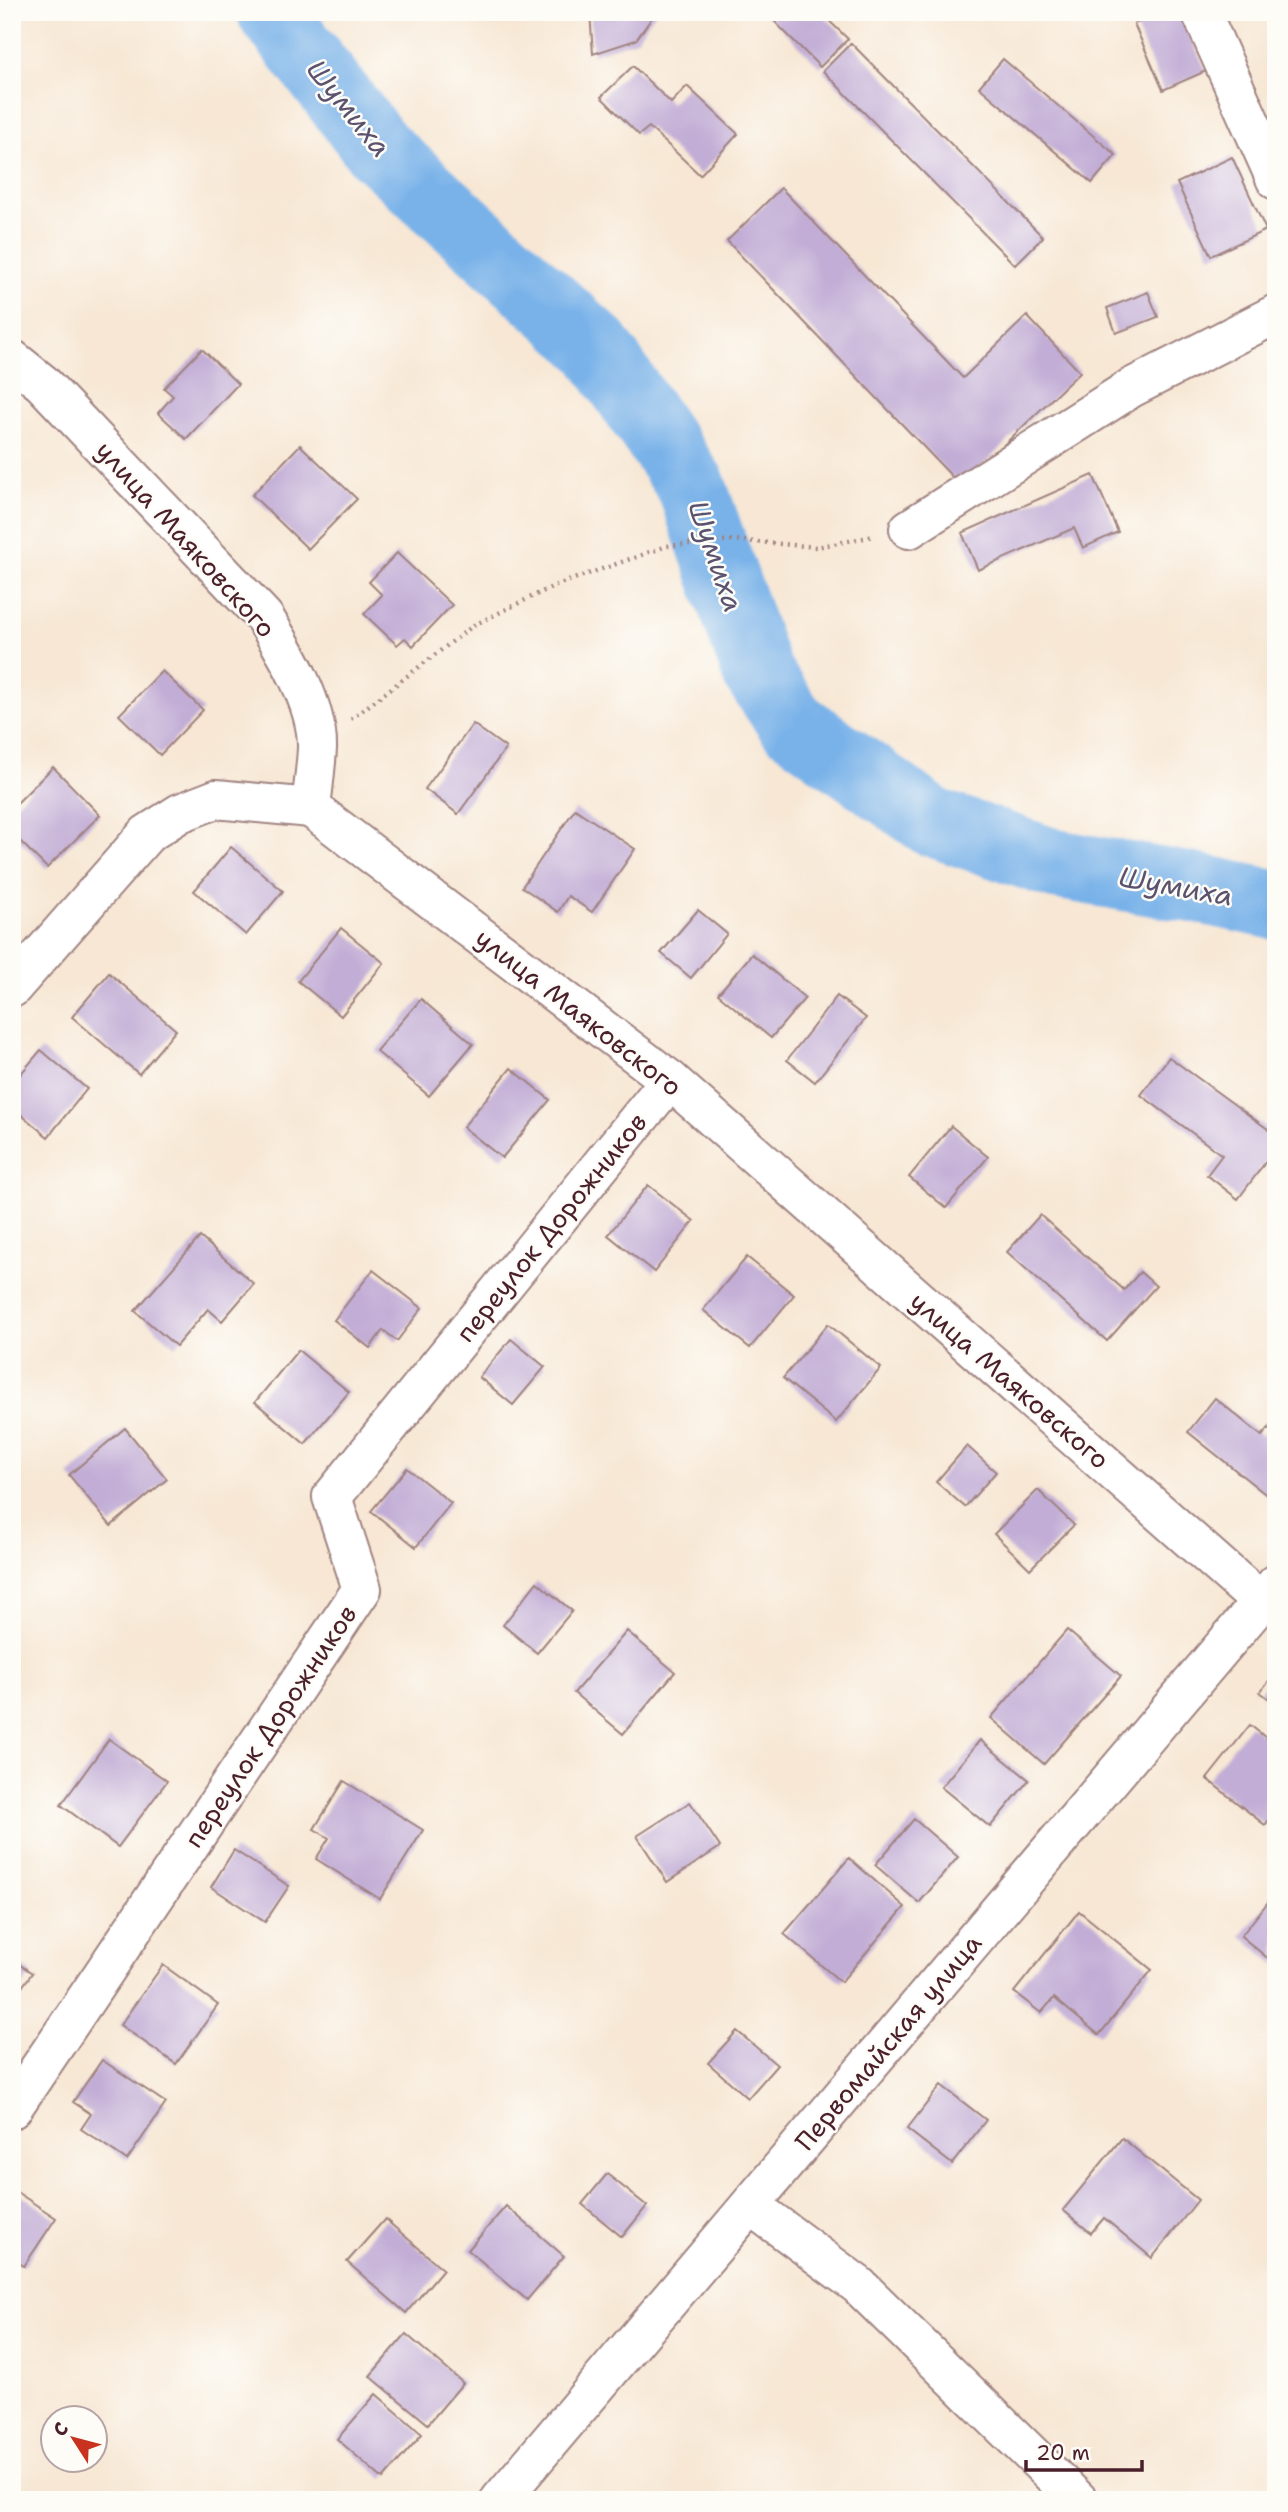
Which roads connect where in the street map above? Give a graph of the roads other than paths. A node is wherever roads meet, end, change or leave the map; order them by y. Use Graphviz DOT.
graph roads {
  1 [pos="1201,12"];
  2 [pos="1276,180"];
  3 [pos="1276,314"];
  4 [pos="12,359"];
  5 [pos="909,529"];
  6 [pos="311,808"];
  7 [pos="12,988"];
  8 [pos="670,1080"];
  9 [pos="1268,1593"];
  10 [pos="12,2109"];
  11 [pos="750,2204"];
  12 [pos="500,2500"];
  13 [pos="1078,2500"];
  1 -- 2 [label="street"];
  3 -- 5 [label="street"];
  4 -- 6 [label="street, улица Маяковского"];
  6 -- 7 [label="street"];
  6 -- 8 [label="street, улица Маяковского"];
  8 -- 9 [label="street, улица Маяковского"];
  8 -- 10 [label="street, переулок Дорожников"];
  9 -- 11 [label="street, Первомайская улица"];
  11 -- 12 [label="street, Первомайская улица"];
  11 -- 13 [label="street"];
}
